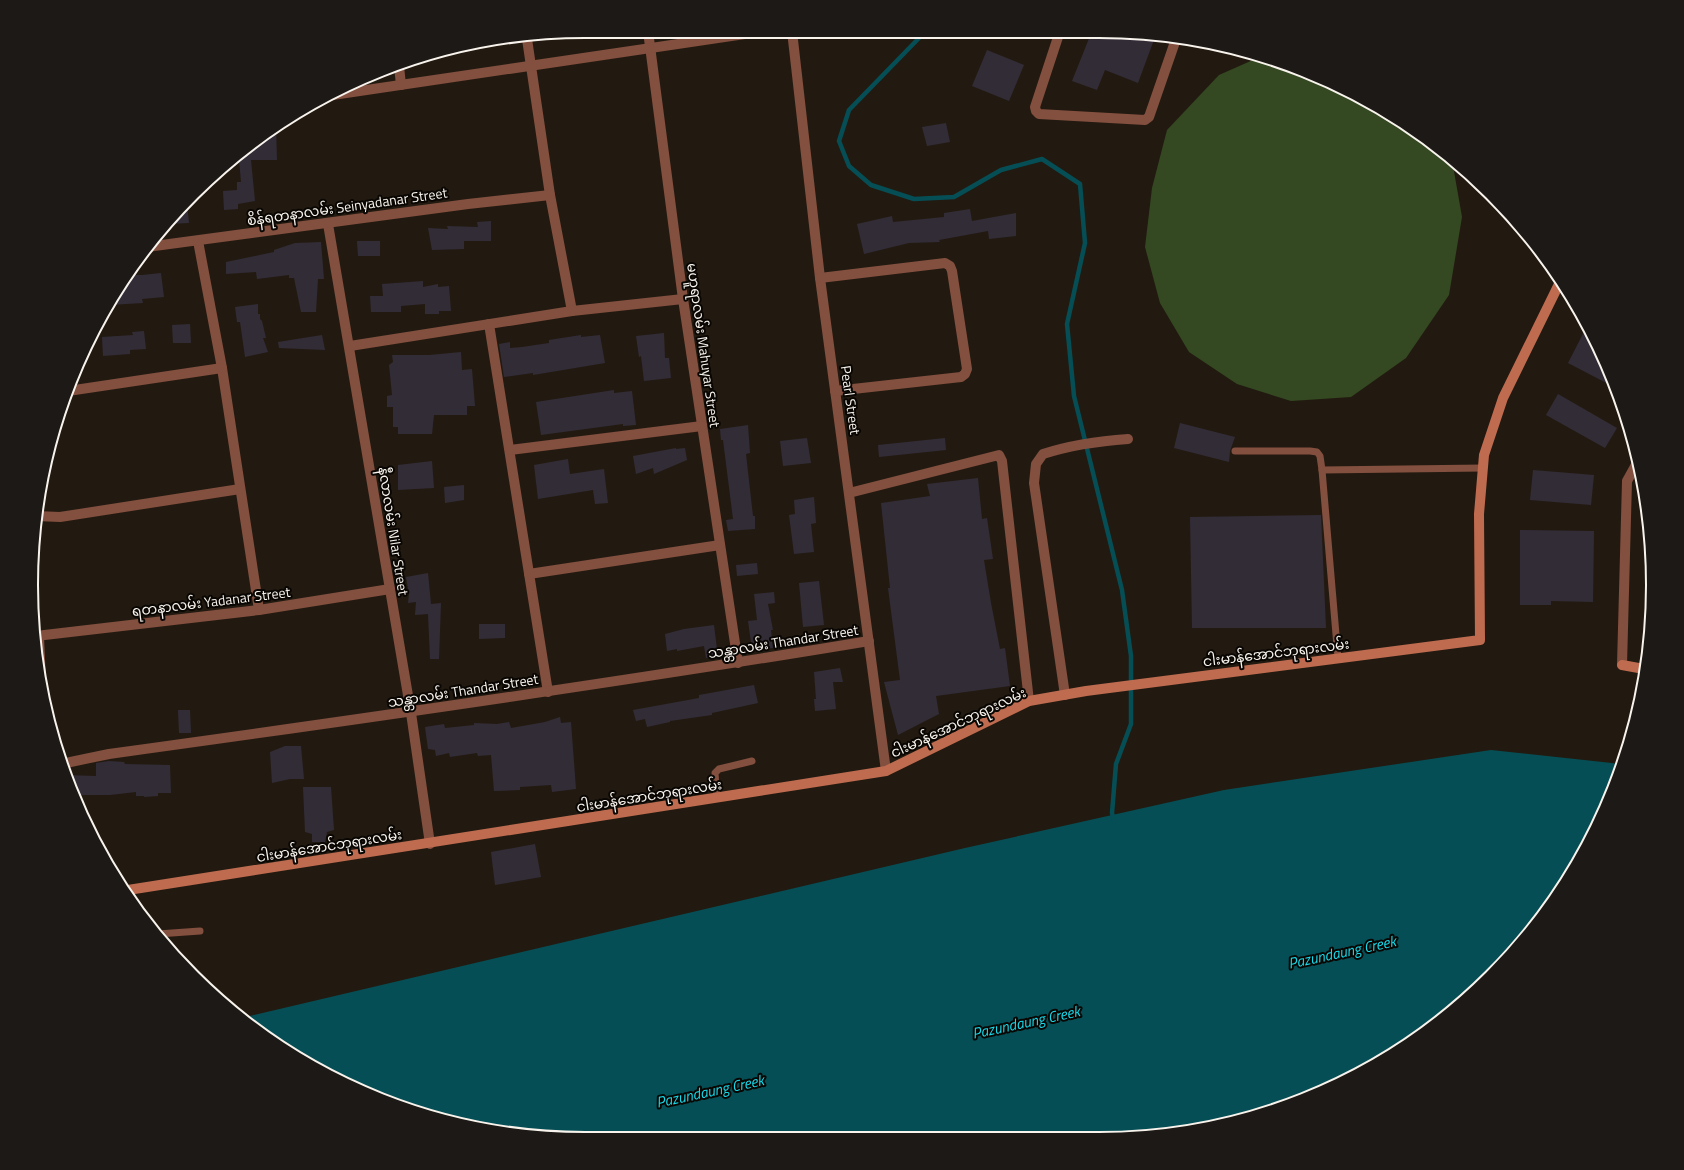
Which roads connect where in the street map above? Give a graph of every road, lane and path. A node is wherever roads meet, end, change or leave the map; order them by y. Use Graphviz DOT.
graph roads {
  1 [pos="649,38"];
  2 [pos="719,38"];
  3 [pos="793,38"];
  4 [pos="1058,38"];
  5 [pos="528,41"];
  6 [pos="1174,44"];
  7 [pos="651,48"];
  8 [pos="532,66"];
  9 [pos="399,71"];
  10 [pos="401,85"];
  11 [pos="345,93"];
  12 [pos="550,194"];
  13 [pos="328,224"];
  14 [pos="198,241"];
  15 [pos="156,246"];
  16 [pos="820,278"];
  17 [pos="1558,287"];
  18 [pos="683,299"];
  19 [pos="572,311"];
  20 [pos="489,324"];
  21 [pos="350,346"];
  22 [pos="222,368"];
  23 [pos="75,388"];
  24 [pos="836,391"];
  25 [pos="702,426"];
  26 [pos="1128,439"];
  27 [pos="510,450"];
  28 [pos="1235,451"];
  29 [pos="1483,468"];
  30 [pos="1322,470"];
  31 [pos="1633,470"];
  32 [pos="240,489"];
  33 [pos="849,493"];
  34 [pos="43,516"];
  35 [pos="720,545"];
  36 [pos="530,574"];
  37 [pos="390,589"];
  38 [pos="259,610"];
  39 [pos="41,636"];
  40 [pos="869,641"];
  41 [pos="1338,658"];
  42 [pos="738,663"];
  43 [pos="1622,665"];
  44 [pos="1639,668"];
  45 [pos="548,692"];
  46 [pos="1065,695"];
  47 [pos="1029,702"];
  48 [pos="411,713"];
  49 [pos="752,760"];
  50 [pos="68,763"];
  51 [pos="886,771"];
  52 [pos="717,798"];
  53 [pos="430,844"];
  54 [pos="130,890"];
  55 [pos="200,931"];
  56 [pos="164,934"];
  1 -- 7 [label="street, မဟူရာလမ်း Mahuyar Street"];
  2 -- 7 [label="street"];
  3 -- 16 [label="street, Pearl Street"];
  4 -- 6 [label="street"];
  5 -- 8 [label="street"];
  7 -- 8 [label="street"];
  7 -- 18 [label="street, မဟူရာလမ်း Mahuyar Street"];
  8 -- 10 [label="street"];
  8 -- 12 [label="street"];
  9 -- 10 [label="street"];
  10 -- 11 [label="street"];
  12 -- 13 [label="street, စိန်ရတနာလမ်း Seinyadanar Street"];
  12 -- 19 [label="street"];
  13 -- 14 [label="street, စိန်ရတနာလမ်း Seinyadanar Street"];
  13 -- 21 [label="street, နီလာလမ်း Nilar Street"];
  14 -- 15 [label="street, စိန်ရတနာလမ်း Seinyadanar Street"];
  14 -- 22 [label="street"];
  16 -- 24 [label="street, Pearl Street"];
  16 -- 24 [label="street"];
  17 -- 29 [label="main road, ငါးမာန်အောင်ဘုရားလမ်း"];
  18 -- 19 [label="street"];
  18 -- 25 [label="street, မဟူရာလမ်း Mahuyar Street"];
  19 -- 20 [label="street"];
  20 -- 21 [label="street"];
  20 -- 27 [label="street"];
  21 -- 37 [label="street, နီလာလမ်း Nilar Street"];
  22 -- 23 [label="street"];
  22 -- 32 [label="street"];
  24 -- 33 [label="street, Pearl Street"];
  25 -- 27 [label="street"];
  25 -- 35 [label="street, မဟူရာလမ်း Mahuyar Street"];
  26 -- 46 [label="street"];
  27 -- 36 [label="street"];
  28 -- 30 [label="lane"];
  29 -- 30 [label="lane"];
  29 -- 41 [label="main road, ငါးမာန်အောင်ဘုရားလမ်း"];
  30 -- 41 [label="lane"];
  31 -- 43 [label="street"];
  32 -- 34 [label="street"];
  32 -- 38 [label="street"];
  33 -- 40 [label="street, Pearl Street"];
  33 -- 47 [label="street"];
  35 -- 36 [label="street"];
  35 -- 42 [label="street, မဟူရာလမ်း Mahuyar Street"];
  36 -- 45 [label="street"];
  37 -- 38 [label="street, ရတနာလမ်း Yadanar Street"];
  37 -- 48 [label="street, နီလာလမ်း Nilar Street"];
  38 -- 39 [label="street, ရတနာလမ်း Yadanar Street"];
  40 -- 42 [label="street, သန္တာလမ်း Thandar Street"];
  40 -- 51 [label="street, Pearl Street"];
  41 -- 46 [label="main road, ငါးမာန်အောင်ဘုရားလမ်း"];
  42 -- 45 [label="street, သန္တာလမ်း Thandar Street"];
  43 -- 44 [label="main road"];
  45 -- 48 [label="street, သန္တာလမ်း Thandar Street"];
  46 -- 47 [label="main road, ငါးမာန်အောင်ဘုရားလမ်း"];
  47 -- 51 [label="main road, ငါးမာန်အောင်ဘုရားလမ်း"];
  48 -- 50 [label="street, သန္တာလမ်း Thandar Street"];
  48 -- 53 [label="street, နီလာလမ်း Nilar Street"];
  49 -- 52 [label="lane"];
  51 -- 52 [label="main road, ငါးမာန်အောင်ဘုရားလမ်း"];
  52 -- 53 [label="main road, ငါးမာန်အောင်ဘုရားလမ်း"];
  53 -- 54 [label="main road, ငါးမာန်အောင်ဘုရားလမ်း"];
  55 -- 56 [label="lane"];
}
